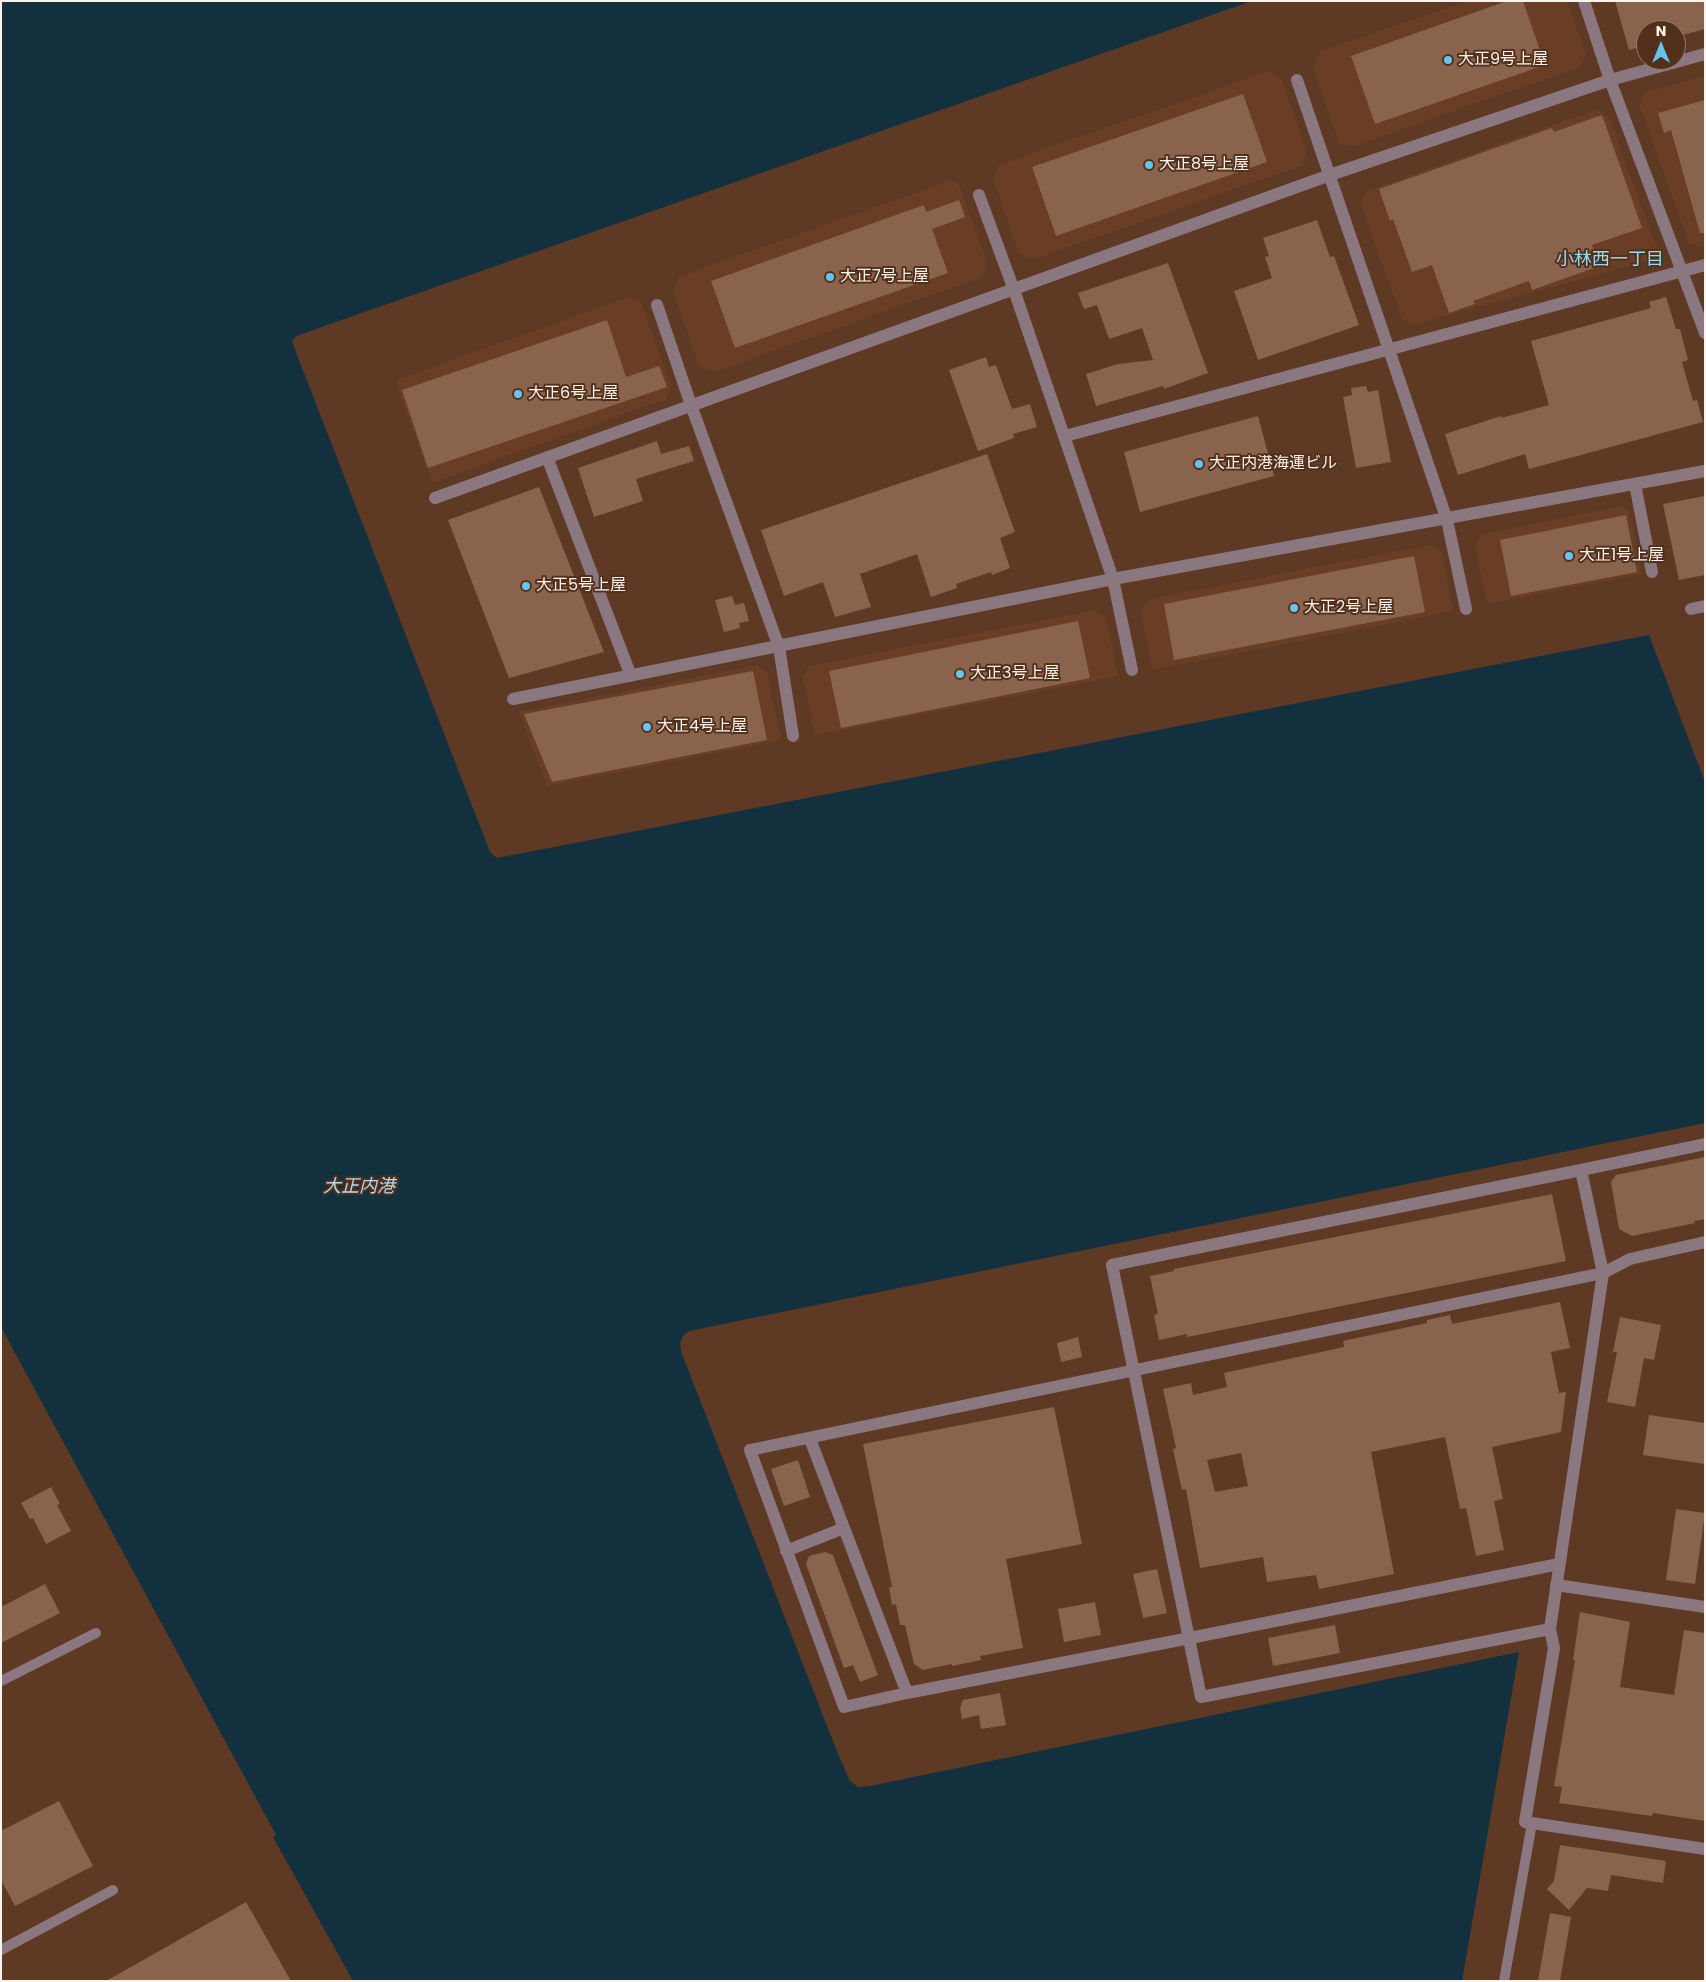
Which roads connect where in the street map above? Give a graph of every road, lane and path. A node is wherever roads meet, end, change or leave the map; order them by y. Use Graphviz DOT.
graph roads {
  1 [pos="1584,1"];
  2 [pos="1705,54"];
  3 [pos="1297,80"];
  4 [pos="1610,80"];
  5 [pos="1330,175"];
  6 [pos="979,195"];
  7 [pos="1705,265"];
  8 [pos="1682,270"];
  9 [pos="1014,290"];
  10 [pos="657,305"];
  11 [pos="1705,333"];
  12 [pos="1390,350"];
  13 [pos="691,405"];
  14 [pos="1065,436"];
  15 [pos="547,457"];
  16 [pos="1705,471"];
  17 [pos="1635,484"];
  18 [pos="435,498"];
  19 [pos="1446,520"];
  20 [pos="1652,572"];
  21 [pos="1113,579"];
  22 [pos="1705,606"];
  23 [pos="1466,608"];
  24 [pos="1691,609"];
  25 [pos="779,647"];
  26 [pos="1132,670"];
  27 [pos="631,676"];
  28 [pos="513,699"];
  29 [pos="793,736"];
  30 [pos="1705,1144"];
  31 [pos="1582,1170"];
  32 [pos="1705,1242"];
  33 [pos="1604,1273"];
  34 [pos="1135,1369"];
  35 [pos="810,1439"];
  36 [pos="844,1528"];
  37 [pos="786,1551"];
  38 [pos="1559,1564"];
  39 [pos="1556,1585"];
  40 [pos="1705,1607"];
  41 [pos="1550,1629"];
  42 [pos="96,1633"];
  43 [pos="1190,1638"];
  44 [pos="1,1681"];
  45 [pos="907,1693"];
  46 [pos="1532,1823"];
  47 [pos="1705,1849"];
  48 [pos="113,1890"];
  49 [pos="1,1950"];
  50 [pos="1504,1981"];
  1 -- 4 [label="street"];
  2 -- 4 [label="street"];
  3 -- 5 [label="street"];
  4 -- 5 [label="street"];
  4 -- 8 [label="street"];
  5 -- 9 [label="street"];
  5 -- 12 [label="street"];
  6 -- 9 [label="street"];
  7 -- 8 [label="street"];
  8 -- 11 [label="street"];
  8 -- 12 [label="street"];
  9 -- 13 [label="street"];
  9 -- 14 [label="street"];
  10 -- 13 [label="street"];
  12 -- 14 [label="street"];
  12 -- 19 [label="street"];
  13 -- 15 [label="street"];
  13 -- 25 [label="street"];
  14 -- 21 [label="street"];
  15 -- 18 [label="street"];
  15 -- 27 [label="street"];
  16 -- 17 [label="street"];
  17 -- 19 [label="street"];
  17 -- 20 [label="street"];
  19 -- 21 [label="street"];
  19 -- 23 [label="street"];
  21 -- 25 [label="street"];
  21 -- 26 [label="street"];
  22 -- 24 [label="street"];
  25 -- 27 [label="street"];
  25 -- 29 [label="street"];
  27 -- 28 [label="street"];
  30 -- 31 [label="street"];
  31 -- 33 [label="street"];
  31 -- 34 [label="street"];
  32 -- 33 [label="street"];
  33 -- 34 [label="street"];
  33 -- 38 [label="street"];
  34 -- 35 [label="street"];
  34 -- 43 [label="street"];
  35 -- 36 [label="street"];
  35 -- 37 [label="street"];
  36 -- 37 [label="street"];
  36 -- 45 [label="street"];
  37 -- 45 [label="street"];
  38 -- 39 [label="street"];
  38 -- 43 [label="street"];
  39 -- 40 [label="street"];
  39 -- 41 [label="street"];
  41 -- 43 [label="street"];
  41 -- 46 [label="street"];
  42 -- 44 [label="lane"];
  43 -- 45 [label="street"];
  46 -- 47 [label="street"];
  46 -- 50 [label="lane"];
  48 -- 49 [label="lane"];
}
